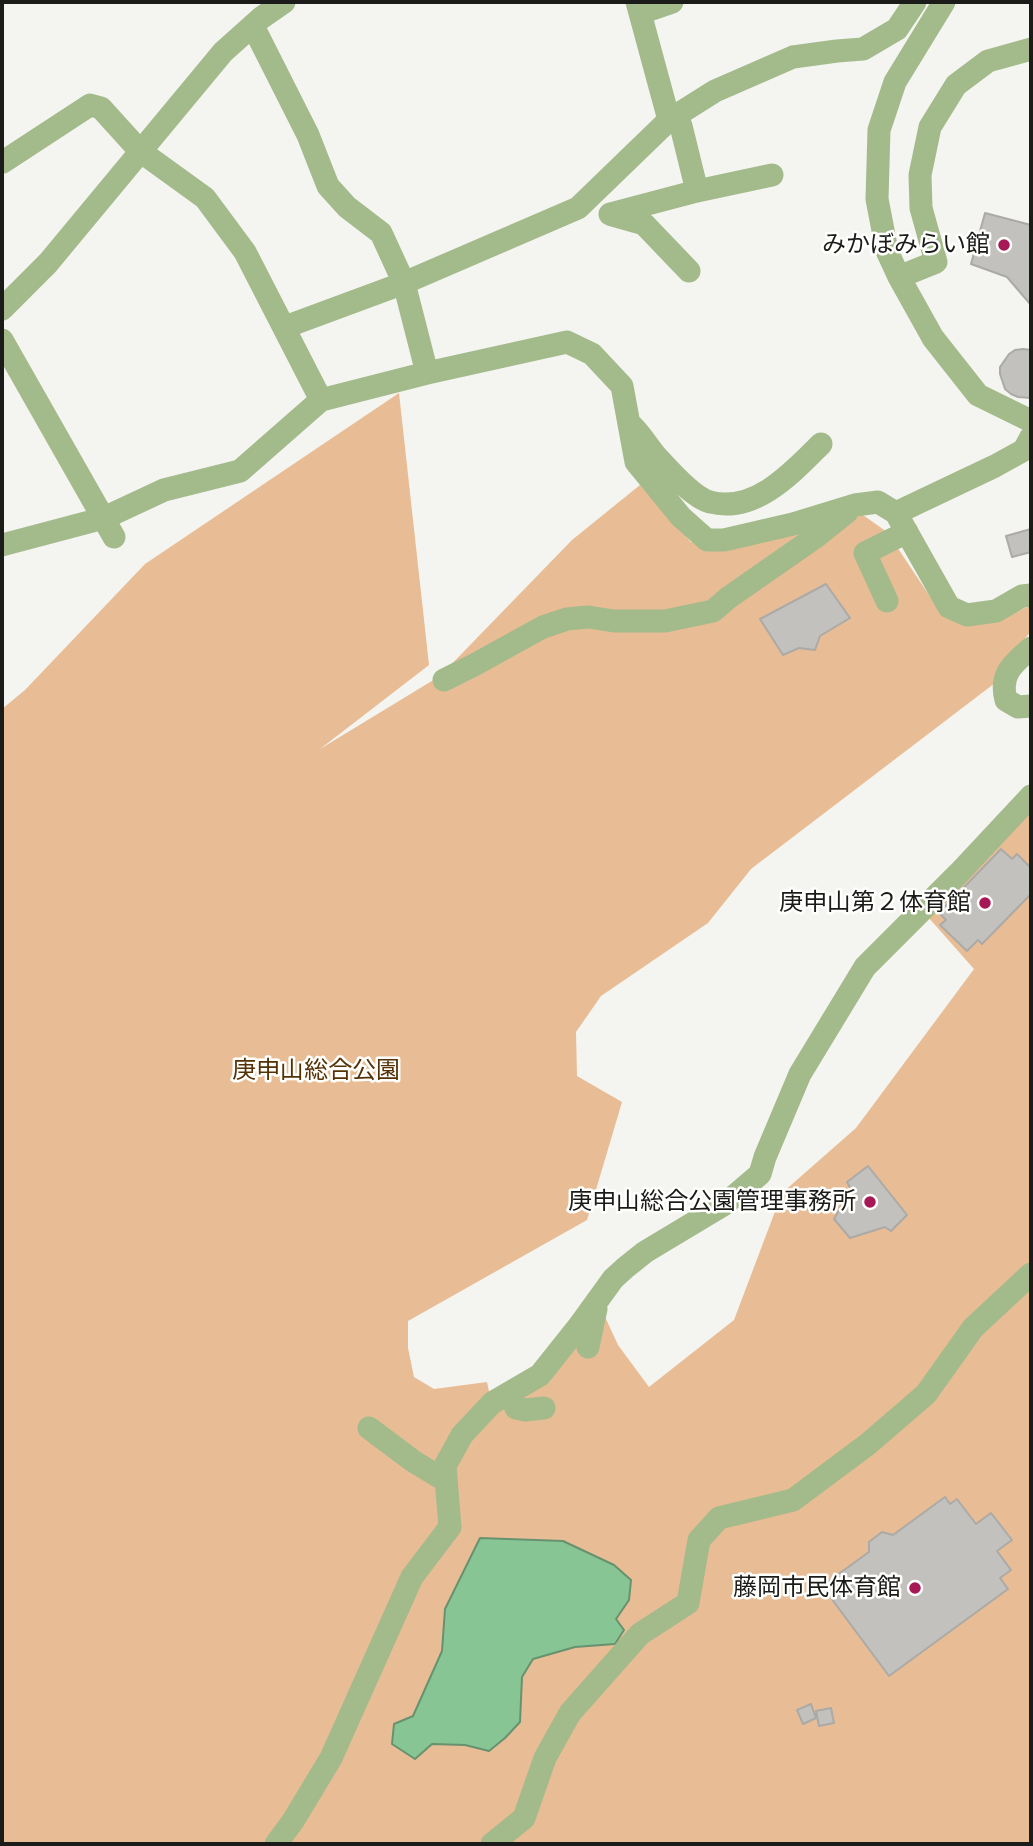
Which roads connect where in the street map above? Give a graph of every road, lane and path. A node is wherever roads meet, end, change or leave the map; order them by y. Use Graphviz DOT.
graph roads {
  1 [pos="284,2"];
  2 [pos="672,2"];
  3 [pos="915,2"];
  4 [pos="944,2"];
  5 [pos="638,7"];
  6 [pos="259,15"];
  7 [pos="1031,50"];
  8 [pos="669,120"];
  9 [pos="140,151"];
  10 [pos="2,160"];
  11 [pos="772,176"];
  12 [pos="697,191"];
  13 [pos="578,208"];
  14 [pos="610,214"];
  15 [pos="689,271"];
  16 [pos="899,277"];
  17 [pos="404,283"];
  18 [pos="2,309"];
  19 [pos="285,327"];
  20 [pos="2,340"];
  21 [pos="427,373"];
  22 [pos="321,400"];
  23 [pos="627,421"];
  24 [pos="1031,421"];
  25 [pos="1031,437"];
  26 [pos="821,444"];
  27 [pos="855,505"];
  28 [pos="902,523"];
  29 [pos="109,527"];
  30 [pos="2,545"];
  31 [pos="1031,594"];
  32 [pos="887,601"];
  33 [pos="1031,648"];
  34 [pos="444,680"];
  35 [pos="1031,706"];
  36 [pos="1031,796"];
  37 [pos="1031,1275"];
  38 [pos="598,1299"];
  39 [pos="588,1347"];
  40 [pos="510,1392"];
  41 [pos="544,1408"];
  42 [pos="369,1429"];
  43 [pos="446,1481"];
  44 [pos="276,1844"];
  45 [pos="492,1844"];
  1 -- 6 [label="street"];
  2 -- 5 [label="street"];
  3 -- 8 [label="street"];
  4 -- 16 [label="street"];
  5 -- 8 [label="street"];
  6 -- 9 [label="street"];
  6 -- 17 [label="street"];
  7 -- 16 [label="street"];
  8 -- 12 [label="street"];
  8 -- 13 [label="street"];
  9 -- 10 [label="street"];
  9 -- 18 [label="street"];
  9 -- 19 [label="street"];
  11 -- 12 [label="street"];
  12 -- 14 [label="street"];
  13 -- 14 [label="street"];
  13 -- 17 [label="street"];
  14 -- 15 [label="street"];
  16 -- 24 [label="street"];
  17 -- 19 [label="street"];
  17 -- 21 [label="street"];
  19 -- 22 [label="street"];
  20 -- 29 [label="street"];
  21 -- 22 [label="street"];
  21 -- 23 [label="street"];
  22 -- 29 [label="street"];
  23 -- 26 [label="street"];
  23 -- 27 [label="street"];
  25 -- 28 [label="street"];
  27 -- 28 [label="street"];
  27 -- 34 [label="street"];
  28 -- 31 [label="street"];
  28 -- 32 [label="street"];
  29 -- 30 [label="street"];
  33 -- 35 [label="street"];
  36 -- 38 [label="street"];
  37 -- 45 [label="street"];
  38 -- 39 [label="street"];
  38 -- 40 [label="street"];
  40 -- 41 [label="street"];
  40 -- 43 [label="street"];
  42 -- 43 [label="street"];
  43 -- 44 [label="street"];
}
